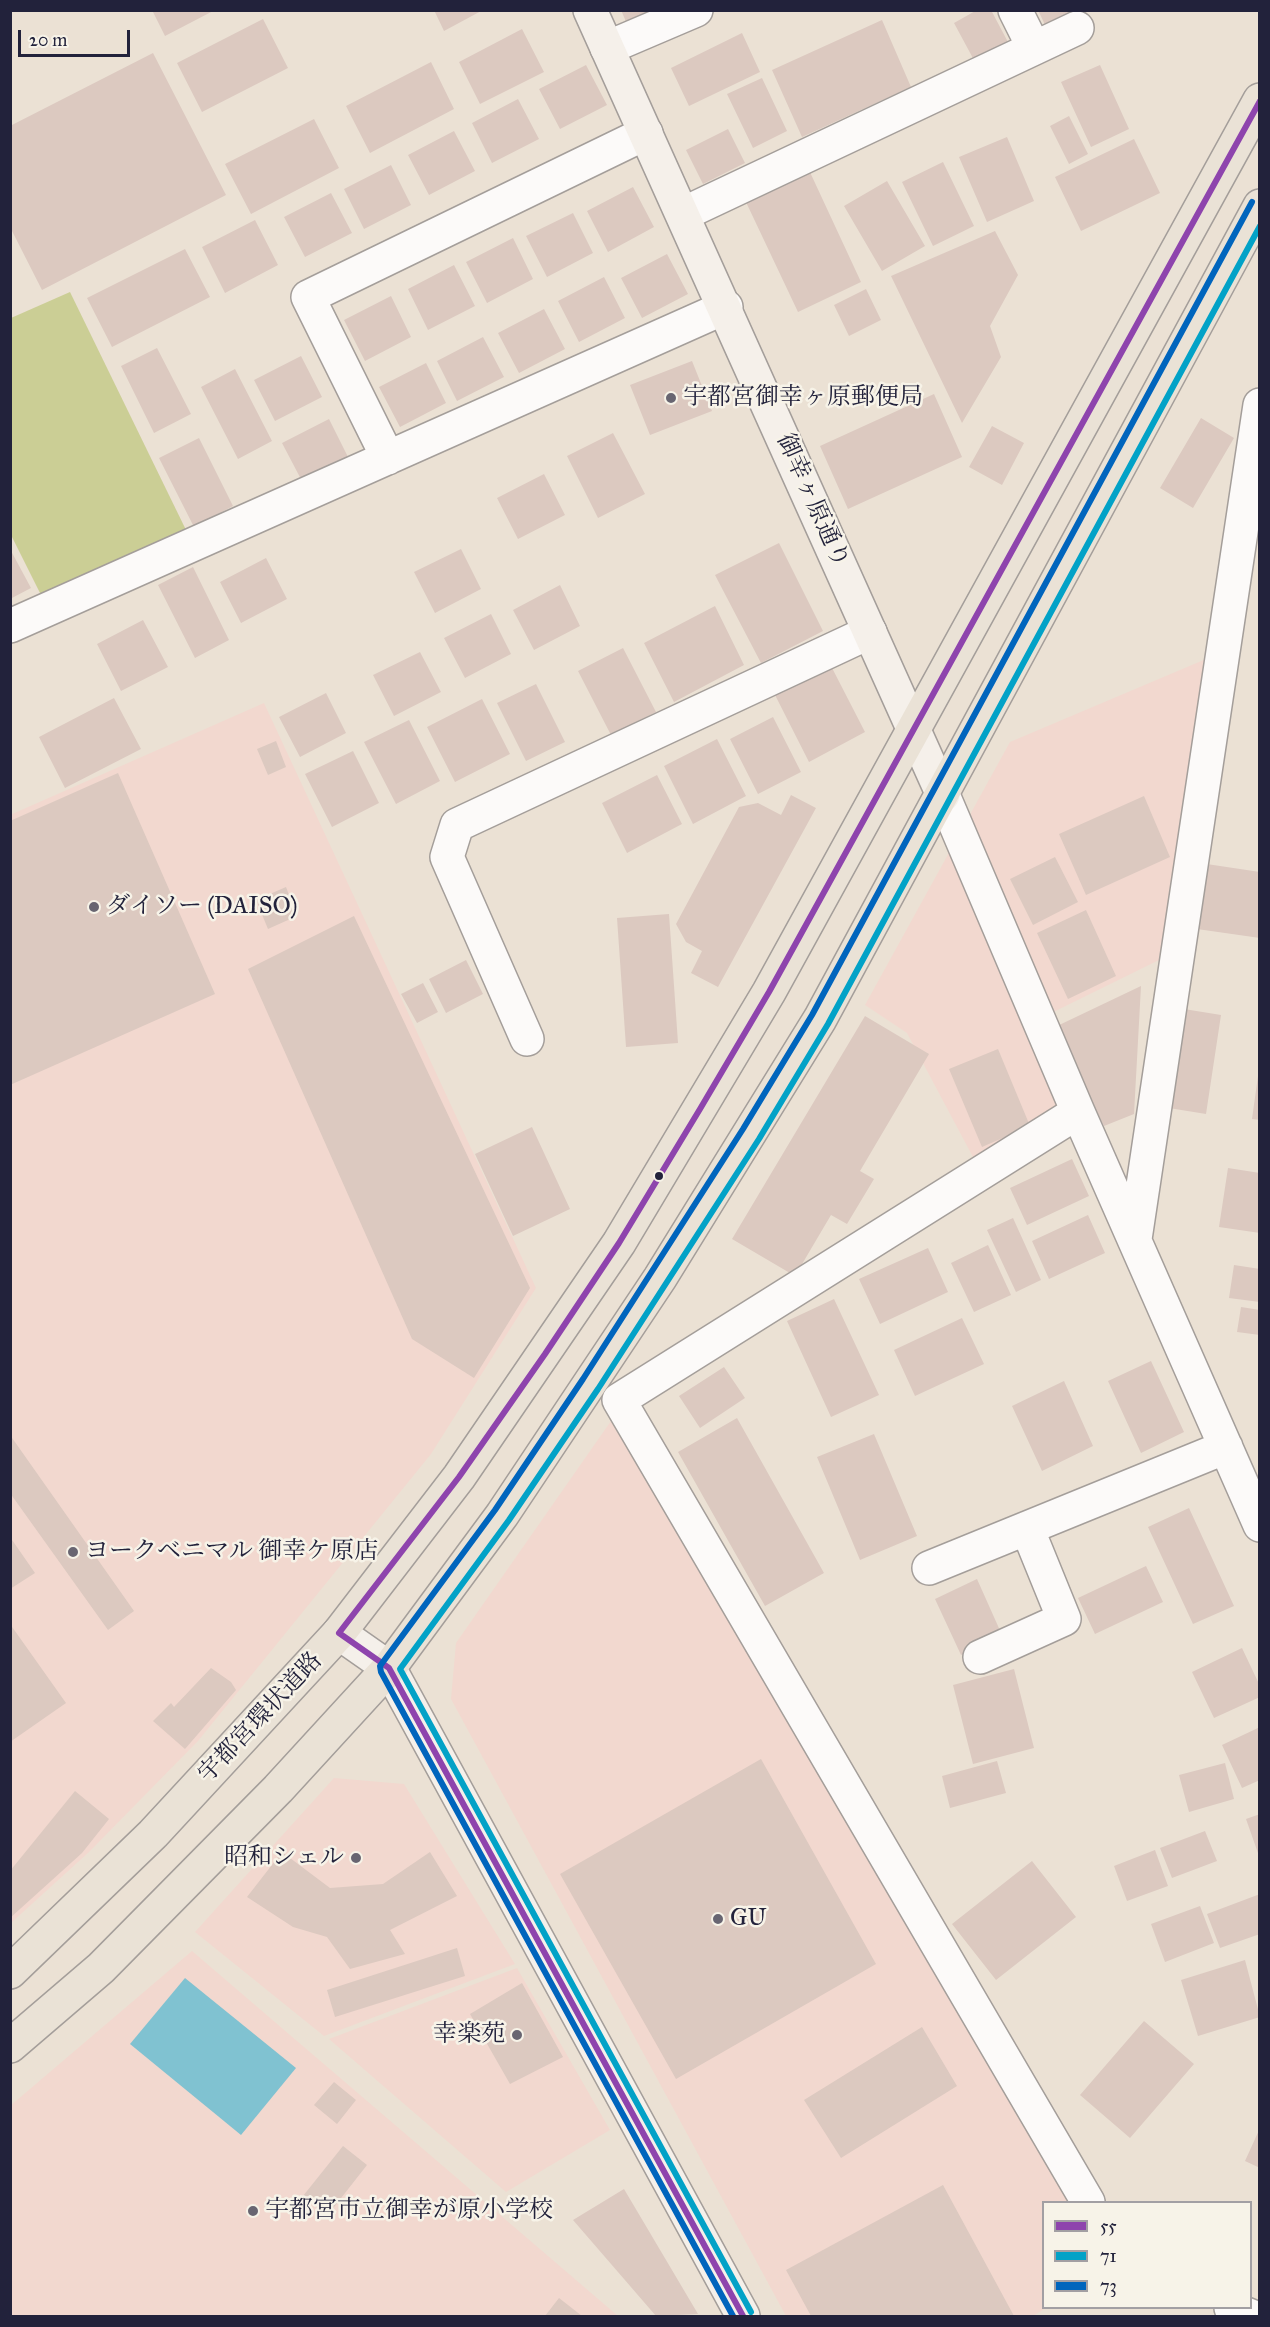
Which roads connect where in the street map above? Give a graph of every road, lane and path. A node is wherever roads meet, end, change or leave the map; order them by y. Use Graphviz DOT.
graph roads {
  1 [pos="590,10"];
  2 [pos="696,10"];
  3 [pos="1016,10"];
  4 [pos="1077,28"];
  5 [pos="607,48"];
  6 [pos="1034,48"];
  7 [pos="1260,100"];
  8 [pos="646,133"];
  9 [pos="1259,207"];
  10 [pos="683,214"];
  11 [pos="726,307"];
  12 [pos="1260,405"];
  13 [pos="388,458"];
  14 [pos="10,626"];
  15 [pos="870,632"];
  16 [pos="914,731"];
  17 [pos="943,795"];
  18 [pos="527,1039"];
  19 [pos="1078,1112"];
  20 [pos="1135,1239"];
  21 [pos="605,1392"];
  22 [pos="1226,1447"];
  23 [pos="1258,1511"];
  24 [pos="1027,1528"];
  25 [pos="929,1568"];
  26 [pos="339,1633"];
  27 [pos="980,1657"];
  28 [pos="389,1668"];
  29 [pos="10,1972"];
  30 [pos="10,2046"];
  31 [pos="1087,2201"];
  32 [pos="1235,2309"];
  33 [pos="743,2316"];
  34 [pos="1251,2316"];
  1 -- 5 [label="street, 御幸ヶ原通り"];
  2 -- 5 [label="street"];
  3 -- 6 [label="street"];
  4 -- 6 [label="street"];
  5 -- 8 [label="street, 御幸ヶ原通り"];
  6 -- 10 [label="street"];
  7 -- 16 [label="highway, 宇都宮環状道路"];
  8 -- 10 [label="street, 御幸ヶ原通り"];
  8 -- 13 [label="street"];
  9 -- 17 [label="highway"];
  10 -- 11 [label="street, 御幸ヶ原通り"];
  11 -- 13 [label="street"];
  11 -- 15 [label="street, 御幸ヶ原通り"];
  12 -- 20 [label="street"];
  13 -- 14 [label="street"];
  15 -- 16 [label="street, 御幸ヶ原通り"];
  15 -- 18 [label="street"];
  16 -- 17 [label="street, 御幸ヶ原通り"];
  16 -- 26 [label="highway, 宇都宮環状道路"];
  17 -- 19 [label="street"];
  17 -- 21 [label="highway"];
  19 -- 20 [label="street"];
  19 -- 21 [label="street"];
  20 -- 22 [label="street"];
  21 -- 28 [label="highway"];
  21 -- 31 [label="street"];
  22 -- 23 [label="street"];
  22 -- 24 [label="street"];
  24 -- 25 [label="street"];
  24 -- 27 [label="street"];
  26 -- 28 [label="street"];
  26 -- 29 [label="highway, 宇都宮環状道路"];
  28 -- 30 [label="highway"];
  28 -- 33 [label="street"];
  32 -- 34 [label="street"];
}
